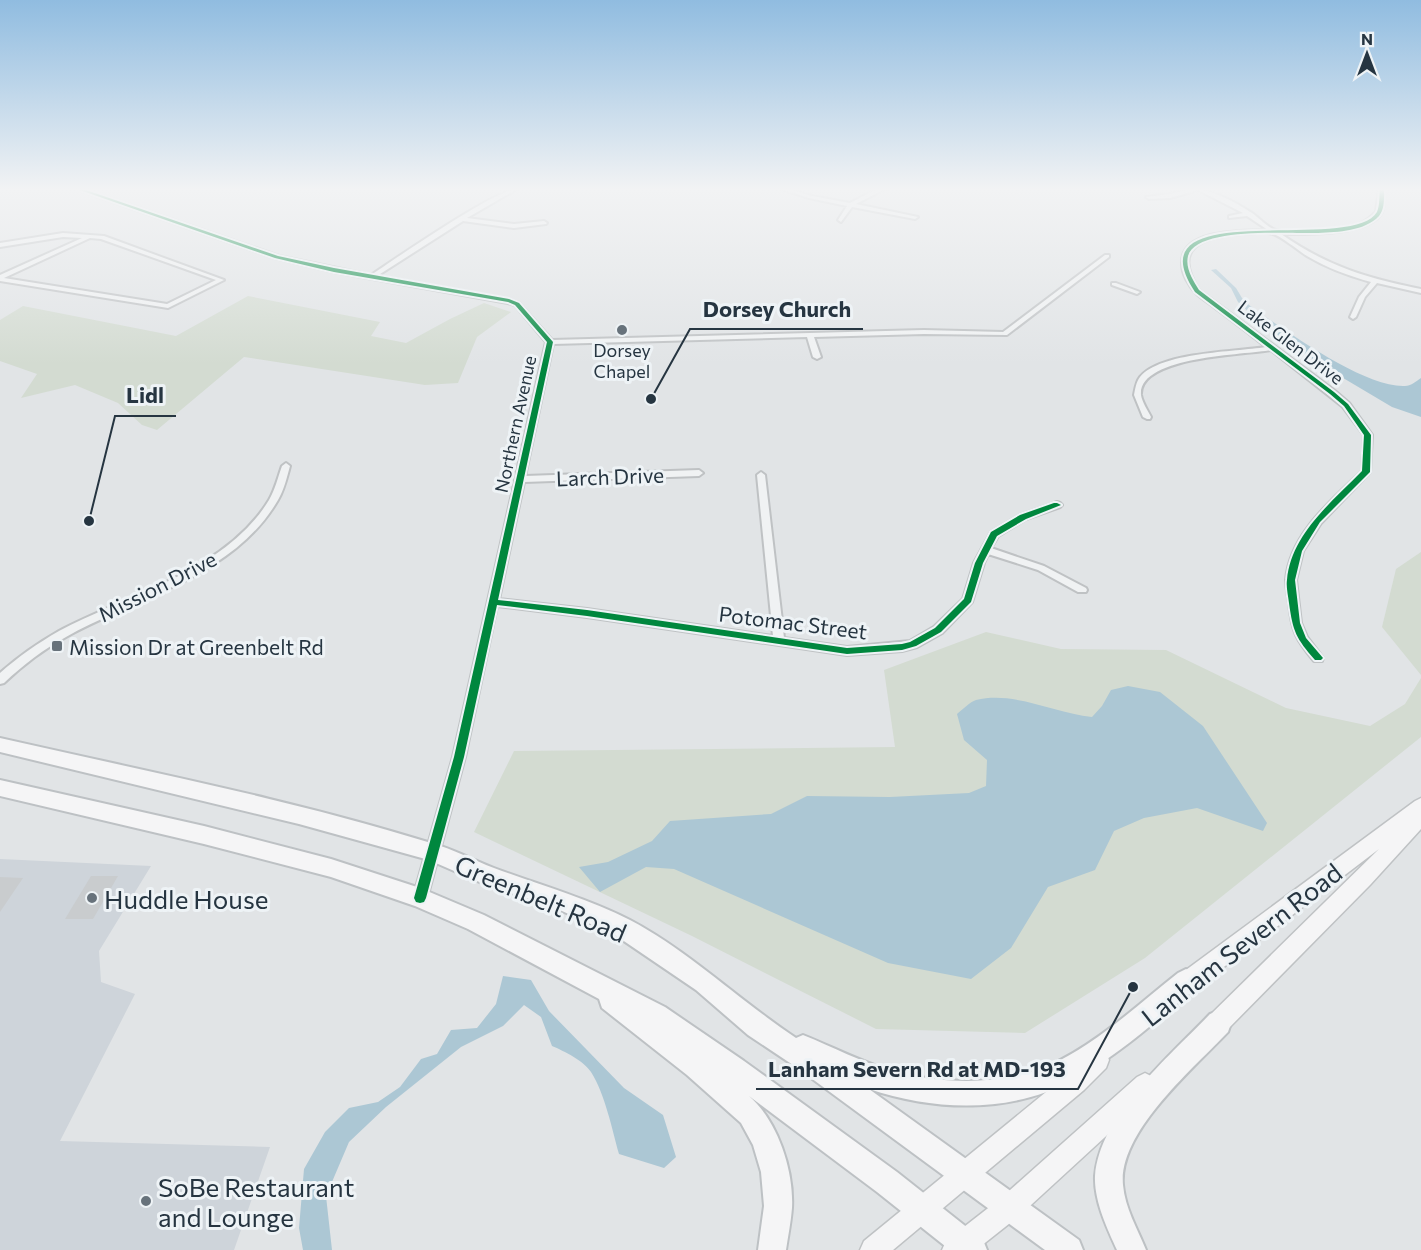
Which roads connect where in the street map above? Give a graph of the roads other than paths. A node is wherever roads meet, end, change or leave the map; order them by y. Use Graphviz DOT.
graph roads {
  1 [pos="66,247"];
  2 [pos="134,247"];
  3 [pos="249,247"];
  4 [pos="418,247"];
  5 [pos="1190,247"];
  6 [pos="1300,247"];
  7 [pos="1107,256"];
  8 [pos="373,276"];
  9 [pos="0,278"];
  10 [pos="1375,281"];
  11 [pos="1114,284"];
  12 [pos="1421,291"];
  13 [pos="1137,292"];
  14 [pos="1353,317"];
  15 [pos="810,336"];
  16 [pos="550,342"];
  17 [pos="1271,348"];
  18 [pos="816,357"];
  19 [pos="1148,417"];
  20 [pos="286,466"];
  21 [pos="699,473"];
  22 [pos="760,475"];
  23 [pos="520,479"];
  24 [pos="1057,505"];
  25 [pos="986,550"];
  26 [pos="1082,590"];
  27 [pos="493,603"];
  28 [pos="779,639"];
  29 [pos="1318,658"];
  30 [pos="0,680"];
  31 [pos="0,745"];
  32 [pos="0,788"];
  33 [pos="1421,806"];
  34 [pos="1421,816"];
  35 [pos="432,852"];
  36 [pos="420,898"];
  37 [pos="571,970"];
  38 [pos="1186,981"];
  39 [pos="704,982"];
  40 [pos="1219,1023"];
  41 [pos="965,1173"];
  42 [pos="1010,1207"];
  43 [pos="922,1210"];
  44 [pos="964,1248"];
  45 [pos="772,1250"];
  46 [pos="873,1250"];
  47 [pos="1069,1250"];
  48 [pos="1132,1250"];
  1 -- 9 [label="street"];
  2 -- 9 [label="street"];
  3 -- 8 [label="street, Northern Avenue"];
  4 -- 8 [label="street"];
  5 -- 17 [label="street, Lake Glen Drive"];
  6 -- 10 [label="street"];
  7 -- 15 [label="street"];
  8 -- 16 [label="street, Northern Avenue"];
  10 -- 12 [label="street"];
  10 -- 14 [label="street"];
  11 -- 13 [label="street"];
  15 -- 16 [label="street"];
  15 -- 18 [label="street"];
  16 -- 23 [label="street, Northern Avenue"];
  17 -- 19 [label="street"];
  17 -- 29 [label="street, Lake Glen Drive"];
  20 -- 30 [label="street, Mission Drive"];
  21 -- 23 [label="street, Larch Drive"];
  22 -- 28 [label="street"];
  23 -- 27 [label="street, Northern Avenue"];
  24 -- 25 [label="street, Potomac Street"];
  25 -- 26 [label="street"];
  25 -- 28 [label="street, Potomac Street"];
  27 -- 28 [label="street, Potomac Street"];
  27 -- 35 [label="street, Northern Avenue"];
  31 -- 35 [label="main road, Greenbelt Road"];
  32 -- 36 [label="main road"];
  33 -- 38 [label="main road, Lanham Severn Road"];
  34 -- 40 [label="main road, Lanham Severn Road"];
  35 -- 36 [label="street, Northern Avenue"];
  35 -- 39 [label="main road, Greenbelt Road"];
  36 -- 37 [label="main road"];
  37 -- 43 [label="main road"];
  37 -- 45 [label="main road"];
  38 -- 39 [label="main road"];
  38 -- 41 [label="main road, Lanham Severn Road"];
  39 -- 41 [label="main road, Greenbelt Road"];
  40 -- 42 [label="main road, Lanham Severn Road"];
  40 -- 48 [label="main road"];
  41 -- 42 [label="main road, Greenbelt Road"];
  41 -- 43 [label="main road, Lanham Severn Road"];
  42 -- 44 [label="main road, Lanham Severn Road"];
  42 -- 47 [label="main road, Greenbelt Road"];
  43 -- 44 [label="main road"];
  43 -- 46 [label="main road, Lanham Severn Road"];
}
